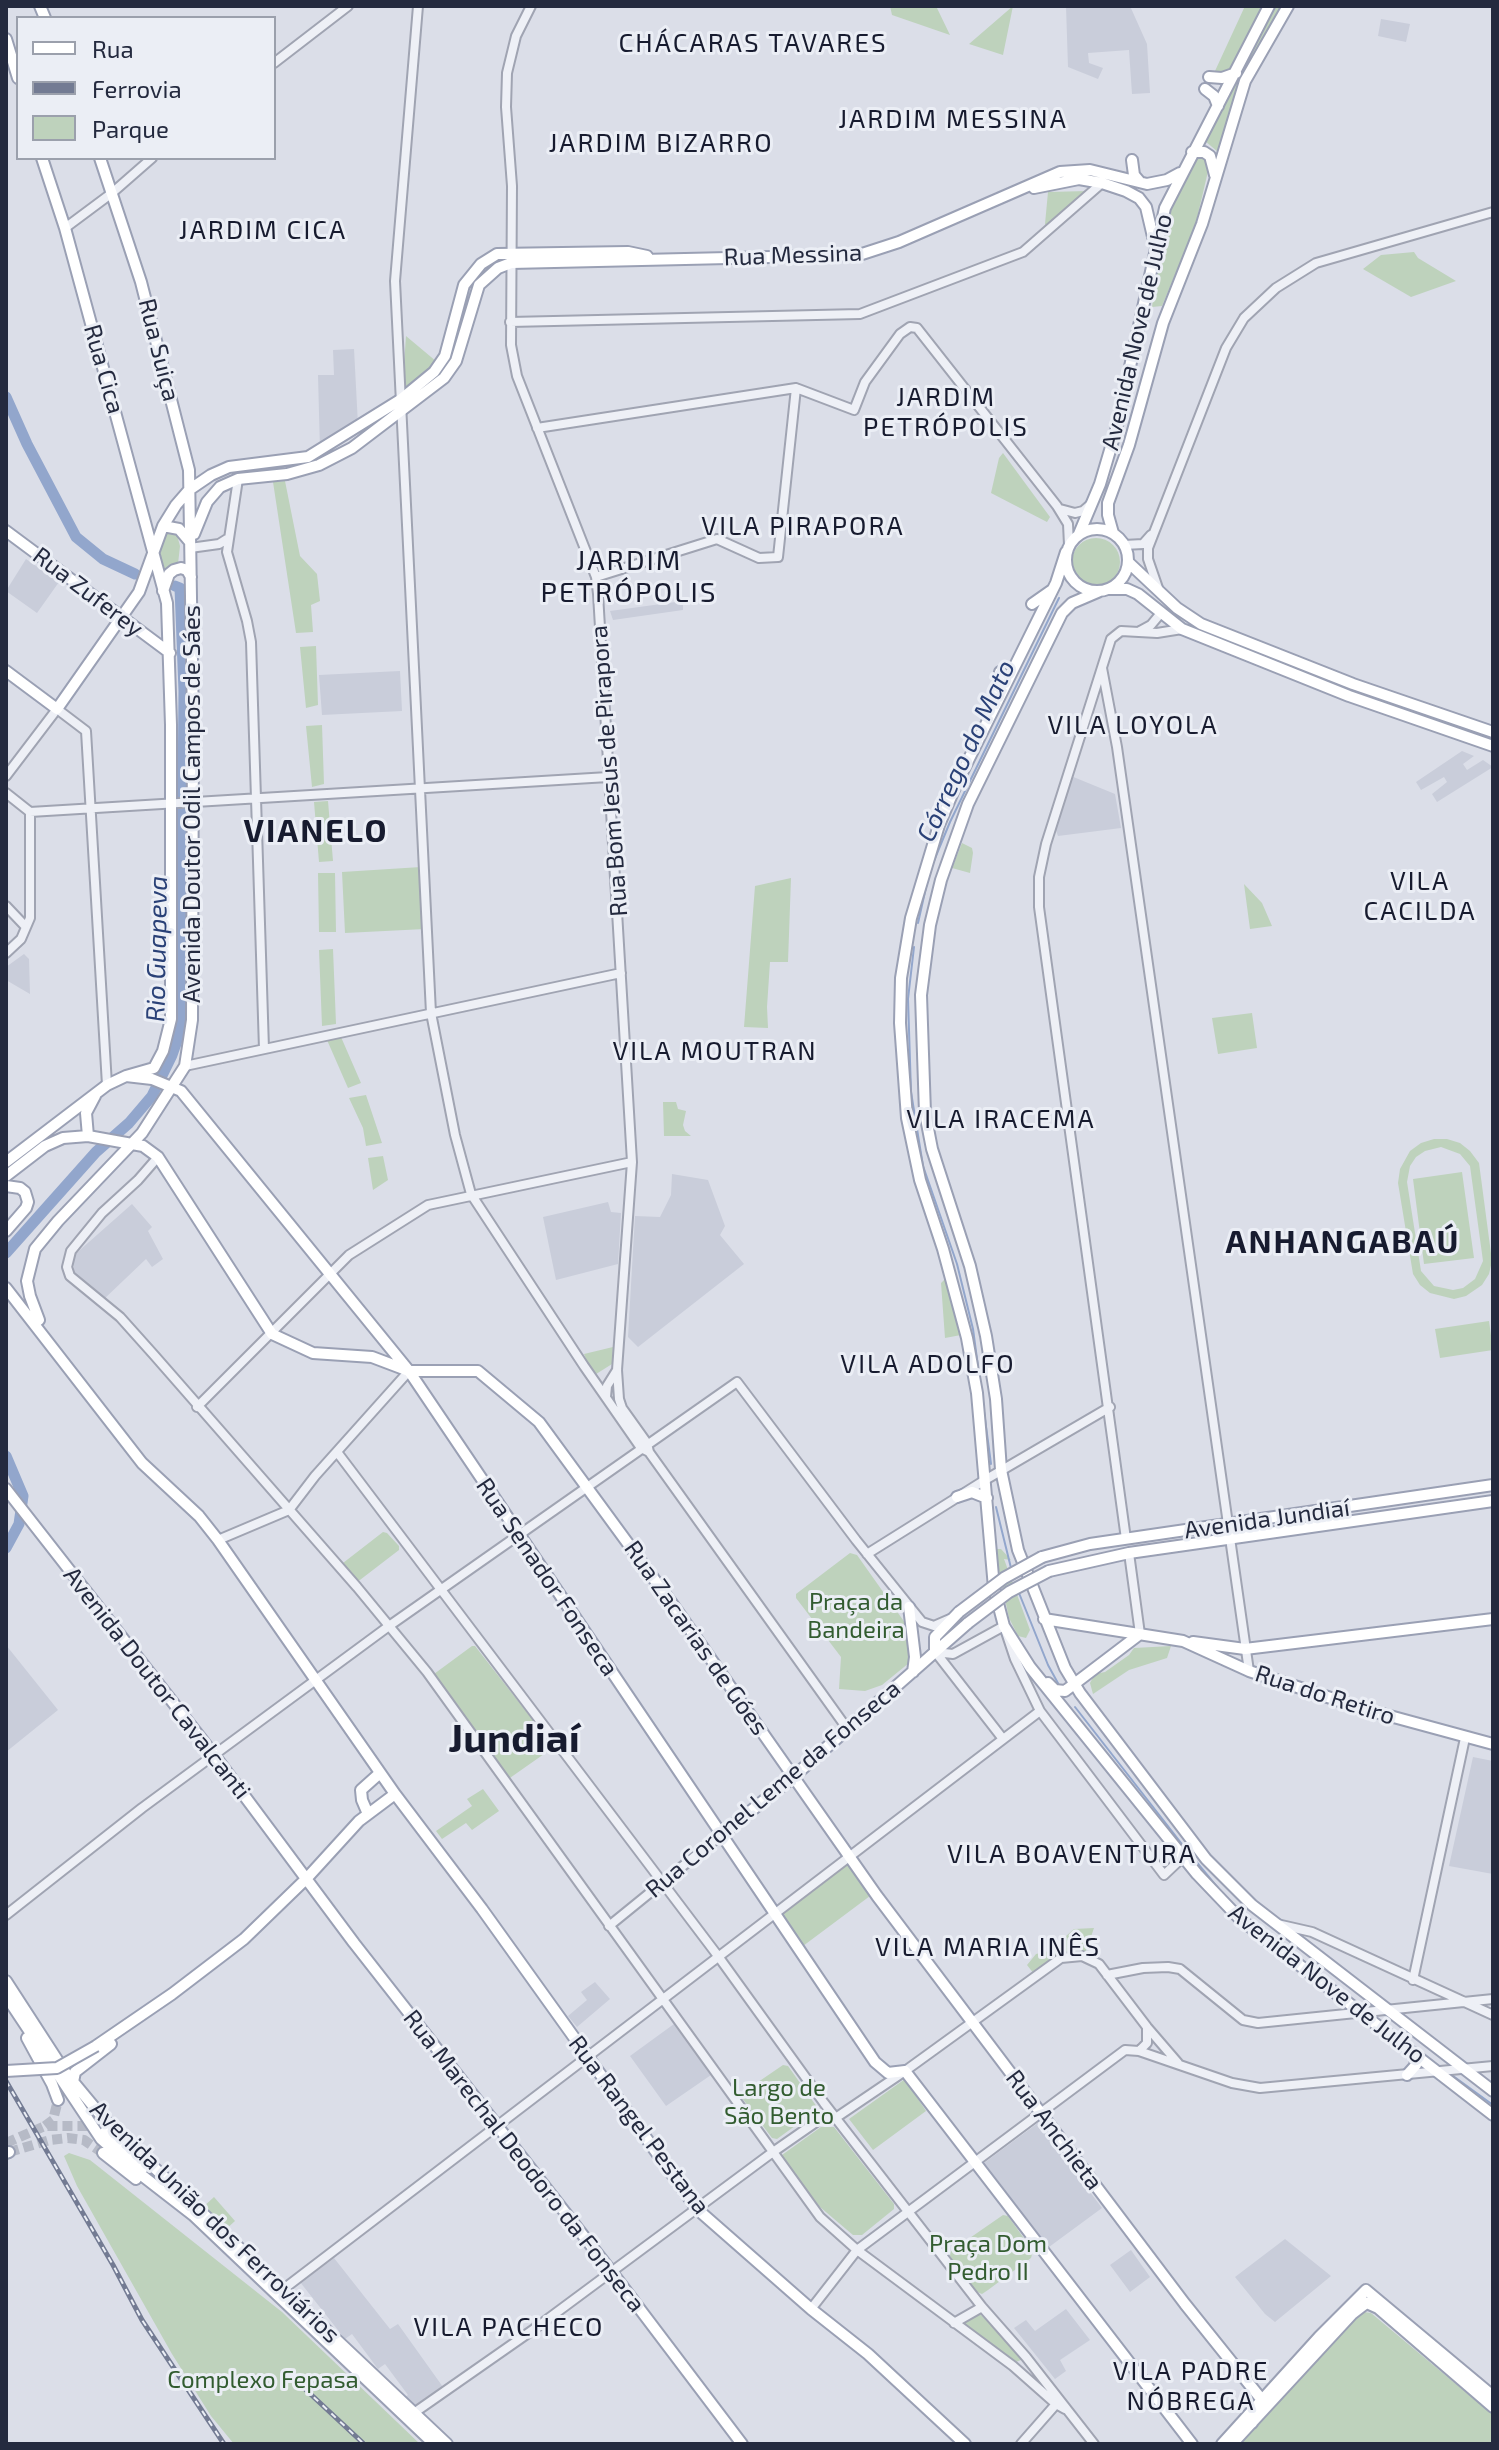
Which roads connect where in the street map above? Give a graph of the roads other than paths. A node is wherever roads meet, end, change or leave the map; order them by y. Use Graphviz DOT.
graph roads {
  1 [pos="348,6"];
  2 [pos="418,6"];
  3 [pos="531,6"];
  4 [pos="1269,6"];
  5 [pos="1288,6"];
  6 [pos="6,41"];
  7 [pos="276,61"];
  8 [pos="16,72"];
  9 [pos="1236,73"];
  10 [pos="1209,77"];
  11 [pos="1205,89"];
  12 [pos="1218,106"];
  13 [pos="1192,152"];
  14 [pos="43,160"];
  15 [pos="101,160"];
  16 [pos="150,160"];
  17 [pos="1132,160"];
  18 [pos="1180,173"];
  19 [pos="1215,177"];
  20 [pos="1102,183"];
  21 [pos="1144,184"];
  22 [pos="112,193"];
  23 [pos="1013,193"];
  24 [pos="1139,198"];
  25 [pos="1493,212"];
  26 [pos="65,228"];
  27 [pos="1155,244"];
  28 [pos="511,258"];
  29 [pos="1147,290"];
  30 [pos="1169,303"];
  31 [pos="510,322"];
  32 [pos="796,388"];
  33 [pos="400,400"];
  34 [pos="401,413"];
  35 [pos="537,428"];
  36 [pos="189,470"];
  37 [pos="211,475"];
  38 [pos="238,479"];
  39 [pos="189,490"];
  40 [pos="1093,501"];
  41 [pos="1057,506"];
  42 [pos="163,526"];
  43 [pos="6,531"];
  44 [pos="1154,531"];
  45 [pos="1113,533"];
  46 [pos="1079,534"];
  47 [pos="227,539"];
  48 [pos="190,545"];
  49 [pos="1124,545"];
  50 [pos="1068,549"];
  51 [pos="152,553"];
  52 [pos="1128,562"];
  53 [pos="191,577"];
  54 [pos="596,577"];
  55 [pos="161,587"];
  56 [pos="1054,588"];
  57 [pos="1158,589"];
  58 [pos="1105,590"];
  59 [pos="1032,604"];
  60 [pos="1161,613"];
  61 [pos="122,618"];
  62 [pos="1182,629"];
  63 [pos="1139,632"];
  64 [pos="170,653"];
  65 [pos="1102,668"];
  66 [pos="6,671"];
  67 [pos="1000,672"];
  68 [pos="57,709"];
  69 [pos="993,711"];
  70 [pos="1493,732"];
  71 [pos="1493,746"];
  72 [pos="6,776"];
  73 [pos="608,777"];
  74 [pos="421,789"];
  75 [pos="6,793"];
  76 [pos="256,798"];
  77 [pos="182,803"];
  78 [pos="90,809"];
  79 [pos="30,812"];
  80 [pos="6,906"];
  81 [pos="911,918"];
  82 [pos="930,925"];
  83 [pos="26,927"];
  84 [pos="6,953"];
  85 [pos="621,973"];
  86 [pos="431,1013"];
  87 [pos="264,1049"];
  88 [pos="185,1066"];
  89 [pos="126,1076"];
  90 [pos="170,1085"];
  91 [pos="103,1088"];
  92 [pos="88,1136"];
  93 [pos="130,1142"];
  94 [pos="158,1157"];
  95 [pos="6,1162"];
  96 [pos="632,1162"];
  97 [pos="6,1176"];
  98 [pos="6,1186"];
  99 [pos="471,1194"];
  100 [pos="6,1231"];
  101 [pos="329,1275"];
  102 [pos="6,1288"];
  103 [pos="104,1305"];
  104 [pos="115,1323"];
  105 [pos="272,1334"];
  106 [pos="46,1337"];
  107 [pos="387,1346"];
  108 [pos="383,1360"];
  109 [pos="618,1367"];
  110 [pos="409,1371"];
  111 [pos="606,1397"];
  112 [pos="197,1407"];
  113 [pos="1110,1407"];
  114 [pos="646,1448"];
  115 [pos="337,1452"];
  116 [pos="1001,1470"];
  117 [pos="1493,1485"];
  118 [pos="589,1487"];
  119 [pos="6,1489"];
  120 [pos="986,1489"];
  121 [pos="957,1497"];
  122 [pos="1493,1501"];
  123 [pos="1008,1502"];
  124 [pos="289,1510"];
  125 [pos="1229,1525"];
  126 [pos="519,1536"];
  127 [pos="1126,1539"];
  128 [pos="218,1540"];
  129 [pos="1231,1540"];
  130 [pos="1129,1553"];
  131 [pos="867,1554"];
  132 [pos="442,1589"];
  133 [pos="909,1607"];
  134 [pos="956,1614"];
  135 [pos="1044,1619"];
  136 [pos="1493,1619"];
  137 [pos="389,1626"];
  138 [pos="1004,1626"];
  139 [pos="1123,1631"];
  140 [pos="1140,1634"];
  141 [pos="1160,1638"];
  142 [pos="1183,1641"];
  143 [pos="1125,1647"];
  144 [pos="1245,1649"];
  145 [pos="935,1652"];
  146 [pos="1030,1667"];
  147 [pos="1249,1671"];
  148 [pos="913,1672"];
  149 [pos="317,1679"];
  150 [pos="1075,1684"];
  151 [pos="1040,1711"];
  152 [pos="846,1727"];
  153 [pos="1465,1738"];
  154 [pos="1003,1739"];
  155 [pos="1493,1744"];
  156 [pos="214,1755"];
  157 [pos="380,1773"];
  158 [pos="793,1777"];
  159 [pos="395,1794"];
  160 [pos="368,1814"];
  161 [pos="721,1835"];
  162 [pos="1187,1850"];
  163 [pos="848,1858"];
  164 [pos="307,1878"];
  165 [pos="661,1883"];
  166 [pos="774,1913"];
  167 [pos="6,1915"];
  168 [pos="1276,1924"];
  169 [pos="609,1926"];
  170 [pos="1312,1932"];
  171 [pos="1302,1944"];
  172 [pos="718,1956"];
  173 [pos="1107,1975"];
  174 [pos="1413,1980"];
  175 [pos="6,1981"];
  176 [pos="6,1998"];
  177 [pos="1493,1999"];
  178 [pos="662,2000"];
  179 [pos="1465,2002"];
  180 [pos="1387,2009"];
  181 [pos="1360,2012"];
  182 [pos="1493,2015"];
  183 [pos="972,2021"];
  184 [pos="1147,2027"];
  185 [pos="122,2030"];
  186 [pos="1139,2051"];
  187 [pos="1414,2053"];
  188 [pos="588,2058"];
  189 [pos="1178,2063"];
  190 [pos="1493,2066"];
  191 [pos="1463,2068"];
  192 [pos="6,2071"];
  193 [pos="905,2071"];
  194 [pos="1441,2071"];
  195 [pos="1407,2075"];
  196 [pos="73,2082"];
  197 [pos="1493,2091"];
  198 [pos="58,2100"];
  199 [pos="824,2103"];
  200 [pos="1041,2113"];
  201 [pos="1493,2115"];
  202 [pos="837,2117"];
  203 [pos="819,2120"];
  204 [pos="499,2126"];
  205 [pos="105,2132"];
  206 [pos="767,2144"];
  207 [pos="785,2144"];
  208 [pos="773,2152"];
  209 [pos="103,2153"];
  210 [pos="975,2162"];
  211 [pos="187,2199"];
  212 [pos="697,2209"];
  213 [pos="908,2210"];
  214 [pos="200,2222"];
  215 [pos="857,2250"];
  216 [pos="611,2271"];
  217 [pos="280,2292"];
  218 [pos="1363,2298"];
  219 [pos="982,2307"];
  220 [pos="811,2309"];
  221 [pos="954,2323"];
  222 [pos="1323,2339"];
  223 [pos="1026,2357"];
  224 [pos="1013,2366"];
  225 [pos="1493,2396"];
  226 [pos="1262,2400"];
  227 [pos="1058,2402"];
  228 [pos="1493,2407"];
  229 [pos="411,2416"];
  230 [pos="1252,2423"];
  231 [pos="434,2444"];
  232 [pos="447,2444"];
  233 [pos="742,2444"];
  234 [pos="965,2444"];
  235 [pos="1021,2444"];
  236 [pos="1094,2444"];
  237 [pos="1192,2444"];
  238 [pos="1222,2444"];
  239 [pos="1232,2444"];
  1 -- 7 [label="street"];
  2 -- 33 [label="street"];
  3 -- 28 [label="street, Rua Bom Jesus de Pirapora"];
  4 -- 9 [label="main road, Avenida Nove de Julho"];
  5 -- 19 [label="main road, Avenida Nove de Julho"];
  6 -- 8 [label="main road"];
  9 -- 10 [label="main road"];
  9 -- 12 [label="main road, Avenida Nove de Julho"];
  11 -- 12 [label="main road"];
  12 -- 13 [label="main road, Avenida Nove de Julho"];
  13 -- 18 [label="main road, Avenida Nove de Julho"];
  13 -- 19 [label="main road"];
  14 -- 26 [label="main road, Rua Cica"];
  15 -- 22 [label="main road, Rua Suiça"];
  16 -- 22 [label="street"];
  17 -- 21 [label="main road"];
  18 -- 21 [label="main road"];
  18 -- 27 [label="main road, Avenida Nove de Julho"];
  19 -- 30 [label="main road, Avenida Nove de Julho"];
  20 -- 23 [label="main road, Rua Messina"];
  20 -- 24 [label="main road, Rua Messina"];
  20 -- 31 [label="street"];
  21 -- 23 [label="main road, Rua Messina"];
  21 -- 24 [label="main road"];
  22 -- 26 [label="street"];
  22 -- 36 [label="main road, Rua Suiça"];
  23 -- 28 [label="main road, Rua Messina"];
  24 -- 27 [label="main road"];
  25 -- 44 [label="street"];
  26 -- 51 [label="main road, Rua Cica"];
  27 -- 29 [label="main road, Avenida Nove de Julho"];
  28 -- 31 [label="street, Rua Bom Jesus de Pirapora"];
  28 -- 33 [label="main road"];
  28 -- 34 [label="main road"];
  29 -- 30 [label="main road"];
  29 -- 40 [label="main road, Avenida Nove de Julho"];
  30 -- 45 [label="main road, Avenida Nove de Julho"];
  31 -- 35 [label="street, Rua Bom Jesus de Pirapora"];
  32 -- 35 [label="street"];
  32 -- 41 [label="street"];
  32 -- 54 [label="street"];
  33 -- 34 [label="street"];
  33 -- 37 [label="main road"];
  34 -- 38 [label="main road"];
  34 -- 74 [label="street"];
  35 -- 54 [label="street, Rua Bom Jesus de Pirapora"];
  36 -- 37 [label="main road"];
  36 -- 39 [label="main road, Rua Suiça"];
  37 -- 39 [label="main road"];
  38 -- 47 [label="street"];
  38 -- 48 [label="main road"];
  39 -- 42 [label="main road"];
  39 -- 48 [label="main road, Rua Suiça"];
  40 -- 41 [label="street"];
  40 -- 46 [label="main road, Avenida Nove de Julho"];
  41 -- 50 [label="street"];
  42 -- 48 [label="main road"];
  42 -- 51 [label="main road"];
  43 -- 61 [label="main road, Rua Zuferey"];
  44 -- 49 [label="street"];
  44 -- 57 [label="street"];
  45 -- 46 [label="main road"];
  45 -- 49 [label="main road"];
  46 -- 50 [label="main road"];
  47 -- 48 [label="street"];
  47 -- 76 [label="street"];
  48 -- 53 [label="main road, Avenida Doutor Odil Campos de Sáes"];
  49 -- 52 [label="main road"];
  50 -- 56 [label="main road, Avenida Nove de Julho"];
  50 -- 58 [label="main road"];
  51 -- 55 [label="main road, Rua Cica"];
  51 -- 61 [label="main road"];
  52 -- 57 [label="main road"];
  52 -- 58 [label="main road"];
  53 -- 55 [label="main road"];
  53 -- 77 [label="main road, Avenida Doutor Odil Campos de Sáes"];
  54 -- 73 [label="street, Rua Bom Jesus de Pirapora"];
  55 -- 64 [label="main road, Avenida Doutor Odil Campos de Sáes"];
  56 -- 59 [label="main road"];
  56 -- 69 [label="main road, Avenida Nove de Julho"];
  57 -- 70 [label="main road"];
  58 -- 60 [label="main road"];
  58 -- 82 [label="main road, Avenida Nove de Julho"];
  60 -- 62 [label="main road"];
  60 -- 63 [label="street"];
  61 -- 64 [label="main road, Rua Zuferey"];
  61 -- 68 [label="main road"];
  62 -- 63 [label="street"];
  62 -- 71 [label="main road"];
  63 -- 65 [label="street"];
  64 -- 77 [label="main road, Avenida Doutor Odil Campos de Sáes"];
  65 -- 113 [label="street"];
  65 -- 125 [label="street"];
  66 -- 68 [label="main road"];
  67 -- 69 [label="main road"];
  68 -- 72 [label="street"];
  68 -- 78 [label="street"];
  69 -- 81 [label="main road, Avenida Nove de Julho"];
  73 -- 74 [label="street"];
  73 -- 85 [label="street, Rua Bom Jesus de Pirapora"];
  74 -- 76 [label="street"];
  74 -- 86 [label="street"];
  75 -- 79 [label="street"];
  76 -- 77 [label="street"];
  76 -- 87 [label="street"];
  77 -- 78 [label="street"];
  77 -- 88 [label="main road, Avenida Doutor Odil Campos de Sáes"];
  77 -- 89 [label="main road, Avenida Doutor Odil Campos de Sáes"];
  78 -- 79 [label="street"];
  78 -- 91 [label="street"];
  79 -- 83 [label="street"];
  80 -- 83 [label="street"];
  81 -- 82 [label="main road"];
  81 -- 120 [label="main road, Avenida Nove de Julho"];
  82 -- 116 [label="main road, Avenida Nove de Julho"];
  83 -- 84 [label="street"];
  85 -- 86 [label="street"];
  85 -- 96 [label="street, Rua Bom Jesus de Pirapora"];
  86 -- 87 [label="street"];
  86 -- 99 [label="street"];
  87 -- 88 [label="street"];
  88 -- 90 [label="main road, Avenida Doutor Odil Campos de Sáes"];
  89 -- 90 [label="main road"];
  89 -- 91 [label="main road"];
  90 -- 93 [label="main road, Avenida Doutor Odil Campos de Sáes"];
  90 -- 101 [label="main road, Rua Senador Fonseca"];
  91 -- 92 [label="main road"];
  91 -- 95 [label="main road"];
  92 -- 93 [label="main road"];
  92 -- 97 [label="main road"];
  93 -- 94 [label="main road"];
  93 -- 106 [label="main road, Avenida Doutor Odil Campos de Sáes"];
  94 -- 103 [label="street"];
  94 -- 105 [label="main road"];
  96 -- 99 [label="street"];
  96 -- 109 [label="street, Rua Bom Jesus de Pirapora"];
  98 -- 100 [label="main road"];
  99 -- 101 [label="street"];
  99 -- 111 [label="street"];
  101 -- 105 [label="street"];
  101 -- 107 [label="main road, Rua Senador Fonseca"];
  102 -- 106 [label="main road"];
  103 -- 104 [label="street"];
  103 -- 112 [label="street"];
  105 -- 108 [label="main road"];
  105 -- 112 [label="street"];
  106 -- 128 [label="main road, Rua Rangel Pestana"];
  107 -- 108 [label="main road"];
  107 -- 110 [label="main road, Rua Senador Fonseca"];
  108 -- 110 [label="main road"];
  109 -- 111 [label="street"];
  109 -- 114 [label="street"];
  110 -- 115 [label="street"];
  110 -- 118 [label="main road, Rua Zacarias de Góes"];
  110 -- 126 [label="main road, Rua Senador Fonseca"];
  111 -- 114 [label="street"];
  112 -- 124 [label="street"];
  113 -- 116 [label="street"];
  113 -- 127 [label="street"];
  114 -- 118 [label="street"];
  114 -- 131 [label="street"];
  114 -- 152 [label="street"];
  115 -- 124 [label="street"];
  115 -- 132 [label="street"];
  116 -- 120 [label="street"];
  116 -- 123 [label="main road, Avenida Nove de Julho"];
  117 -- 125 [label="main road, Avenida Jundiaí"];
  118 -- 126 [label="street"];
  118 -- 158 [label="main road, Rua Zacarias de Góes"];
  119 -- 156 [label="main road, Avenida Doutor Cavalcanti"];
  120 -- 121 [label="street"];
  120 -- 121 [label="main road"];
  120 -- 123 [label="main road"];
  120 -- 138 [label="main road, Avenida Nove de Julho"];
  121 -- 131 [label="street"];
  122 -- 129 [label="main road, Avenida Jundiaí"];
  123 -- 135 [label="main road, Avenida Nove de Julho"];
  124 -- 128 [label="street"];
  124 -- 137 [label="street"];
  125 -- 127 [label="main road, Avenida Jundiaí"];
  125 -- 129 [label="street"];
  126 -- 132 [label="street"];
  126 -- 161 [label="main road, Rua Senador Fonseca"];
  127 -- 134 [label="main road, Avenida Jundiaí, bridge"];
  128 -- 149 [label="main road, Rua Rangel Pestana"];
  129 -- 130 [label="main road, Avenida Jundiaí"];
  129 -- 144 [label="street"];
  130 -- 140 [label="street"];
  130 -- 145 [label="main road, Avenida Jundiaí, bridge"];
  131 -- 133 [label="street"];
  132 -- 137 [label="street"];
  132 -- 165 [label="street"];
  133 -- 134 [label="street"];
  133 -- 148 [label="main road"];
  134 -- 145 [label="main road"];
  135 -- 139 [label="main road, Rua do Retiro"];
  135 -- 150 [label="main road, Avenida Nove de Julho"];
  136 -- 144 [label="main road"];
  137 -- 149 [label="street"];
  137 -- 169 [label="street"];
  138 -- 145 [label="street"];
  138 -- 146 [label="main road, Avenida Nove de Julho"];
  138 -- 151 [label="street"];
  139 -- 140 [label="main road, Rua do Retiro"];
  139 -- 143 [label="main road"];
  140 -- 141 [label="main road, Rua do Retiro"];
  140 -- 143 [label="main road"];
  141 -- 142 [label="main road, Rua do Retiro"];
  141 -- 143 [label="main road, Rua do Retiro"];
  142 -- 144 [label="main road"];
  142 -- 147 [label="main road, Rua do Retiro"];
  143 -- 150 [label="main road"];
  144 -- 147 [label="street"];
  145 -- 148 [label="main road, Rua Coronel Leme da Fonseca"];
  145 -- 154 [label="street"];
  146 -- 150 [label="main road"];
  146 -- 162 [label="main road, Avenida Nove de Julho"];
  147 -- 153 [label="main road, Rua do Retiro"];
  148 -- 152 [label="main road, Rua Coronel Leme da Fonseca"];
  149 -- 156 [label="street"];
  149 -- 157 [label="main road, Rua Rangel Pestana"];
  150 -- 162 [label="main road, Avenida Nove de Julho"];
  151 -- 154 [label="street"];
  151 -- 162 [label="street"];
  152 -- 158 [label="main road, Rua Coronel Leme da Fonseca"];
  153 -- 155 [label="main road, Rua do Retiro"];
  153 -- 174 [label="street"];
  154 -- 163 [label="street"];
  156 -- 164 [label="main road, Avenida Doutor Cavalcanti"];
  156 -- 167 [label="street"];
  157 -- 159 [label="main road, Rua Rangel Pestana"];
  157 -- 160 [label="main road"];
  158 -- 161 [label="main road, Rua Coronel Leme da Fonseca"];
  158 -- 163 [label="main road, Rua Zacarias de Góes"];
  159 -- 160 [label="main road"];
  159 -- 188 [label="main road, Rua Rangel Pestana"];
  160 -- 164 [label="main road"];
  161 -- 165 [label="street, Rua Coronel Leme da Fonseca"];
  161 -- 166 [label="main road, Rua Senador Fonseca"];
  162 -- 168 [label="main road, Avenida Nove de Julho"];
  162 -- 181 [label="main road, Avenida Nove de Julho"];
  163 -- 166 [label="street"];
  163 -- 183 [label="main road, Rua Anchieta"];
  164 -- 185 [label="main road"];
  164 -- 204 [label="main road, Rua Marechal Deodoro da Fonseca"];
  165 -- 169 [label="street, Rua Coronel Leme da Fonseca"];
  165 -- 172 [label="street"];
  166 -- 172 [label="street"];
  166 -- 193 [label="main road, Rua Senador Fonseca"];
  168 -- 170 [label="street"];
  168 -- 171 [label="main road, Avenida Nove de Julho"];
  169 -- 178 [label="street"];
  170 -- 171 [label="street"];
  170 -- 174 [label="street"];
  171 -- 180 [label="main road, Avenida Nove de Julho"];
  172 -- 178 [label="street"];
  172 -- 199 [label="street"];
  173 -- 181 [label="street"];
  173 -- 183 [label="street"];
  173 -- 184 [label="street"];
  174 -- 179 [label="street"];
  175 -- 196 [label="main road, Avenida União dos Ferroviários"];
  176 -- 198 [label="main road"];
  176 -- 214 [label="main road, Avenida União dos Ferroviários"];
  177 -- 179 [label="street"];
  178 -- 188 [label="street"];
  178 -- 206 [label="street"];
  179 -- 180 [label="street"];
  179 -- 182 [label="street"];
  180 -- 181 [label="street"];
  180 -- 191 [label="main road, Avenida Nove de Julho"];
  181 -- 187 [label="main road, Avenida Nove de Julho"];
  183 -- 193 [label="street"];
  183 -- 200 [label="main road, Rua Anchieta"];
  184 -- 186 [label="street"];
  184 -- 189 [label="street"];
  185 -- 192 [label="main road, bridge"];
  185 -- 196 [label="main road"];
  186 -- 189 [label="street"];
  186 -- 200 [label="street"];
  187 -- 194 [label="main road, Avenida Nove de Julho"];
  187 -- 195 [label="main road"];
  188 -- 204 [label="street"];
  188 -- 212 [label="main road, Rua Rangel Pestana"];
  189 -- 195 [label="street"];
  190 -- 191 [label="street"];
  191 -- 194 [label="street"];
  191 -- 197 [label="main road, Avenida Nove de Julho"];
  193 -- 202 [label="street"];
  193 -- 210 [label="main road"];
  194 -- 195 [label="street"];
  194 -- 201 [label="main road, Avenida Nove de Julho"];
  196 -- 211 [label="main road, Avenida União dos Ferroviários"];
  199 -- 202 [label="street"];
  199 -- 203 [label="street"];
  200 -- 210 [label="street"];
  200 -- 226 [label="main road, Rua Anchieta"];
  202 -- 203 [label="street"];
  202 -- 213 [label="street"];
  203 -- 207 [label="street"];
  204 -- 216 [label="main road, Rua Marechal Deodoro da Fonseca"];
  204 -- 217 [label="street"];
  205 -- 211 [label="main road"];
  206 -- 207 [label="street"];
  206 -- 208 [label="street"];
  207 -- 208 [label="street"];
  208 -- 212 [label="street"];
  208 -- 215 [label="street"];
  209 -- 214 [label="main road"];
  210 -- 213 [label="street"];
  210 -- 237 [label="main road"];
  211 -- 217 [label="main road, Avenida União dos Ferroviários"];
  212 -- 216 [label="street"];
  212 -- 220 [label="main road, Rua Rangel Pestana"];
  213 -- 215 [label="street"];
  213 -- 219 [label="street"];
  214 -- 217 [label="main road, Avenida União dos Ferroviários"];
  215 -- 220 [label="street"];
  215 -- 221 [label="street"];
  216 -- 229 [label="street"];
  216 -- 233 [label="main road, Rua Marechal Deodoro da Fonseca"];
  217 -- 229 [label="main road, Avenida União dos Ferroviários"];
  218 -- 222 [label="main road"];
  218 -- 225 [label="main road"];
  218 -- 228 [label="main road"];
  219 -- 221 [label="street"];
  219 -- 223 [label="street"];
  220 -- 234 [label="main road, Rua Rangel Pestana"];
  221 -- 224 [label="street"];
  222 -- 226 [label="main road"];
  222 -- 230 [label="main road"];
  223 -- 224 [label="street"];
  223 -- 227 [label="street"];
  224 -- 227 [label="street"];
  226 -- 230 [label="main road"];
  226 -- 238 [label="main road"];
  227 -- 235 [label="street"];
  227 -- 236 [label="street"];
  229 -- 231 [label="main road, Avenida União dos Ferroviários"];
  229 -- 232 [label="main road, Avenida União dos Ferroviários"];
  230 -- 239 [label="main road"];
}
